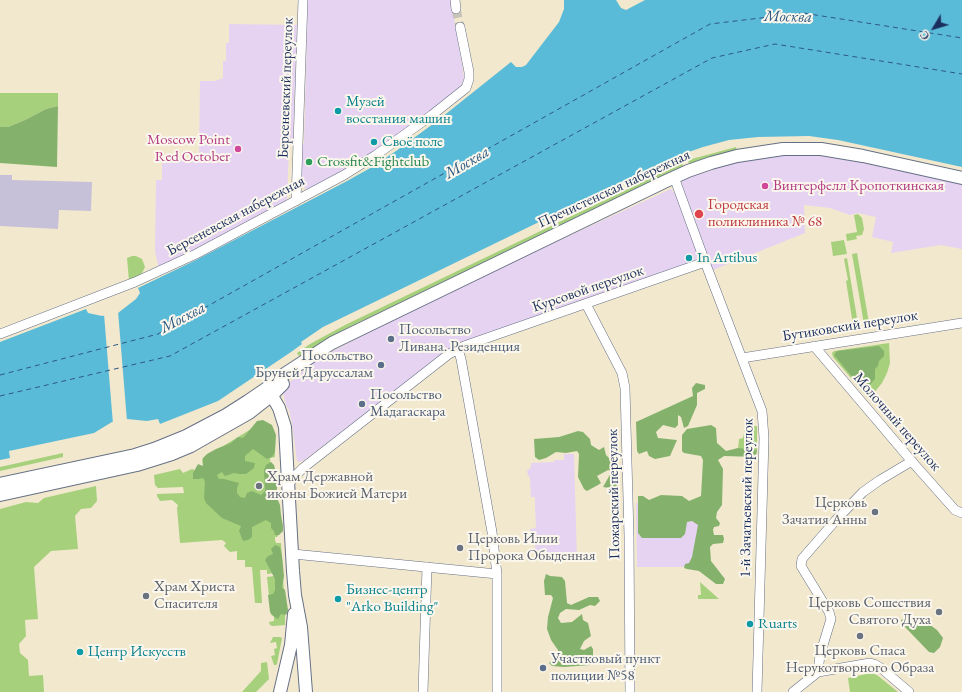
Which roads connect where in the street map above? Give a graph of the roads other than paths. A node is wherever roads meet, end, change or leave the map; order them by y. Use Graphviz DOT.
graph roads {
  1 [pos="303,0"];
  2 [pos="460,26"];
  3 [pos="674,177"];
  4 [pos="962,178"];
  5 [pos="296,200"];
  6 [pos="705,262"];
  7 [pos="586,304"];
  8 [pos="962,323"];
  9 [pos="0,334"];
  10 [pos="814,346"];
  11 [pos="458,349"];
  12 [pos="742,358"];
  13 [pos="270,392"];
  14 [pos="912,461"];
  15 [pos="0,484"];
  16 [pos="289,484"];
  17 [pos="0,495"];
  18 [pos="962,514"];
  19 [pos="293,554"];
  20 [pos="427,567"];
  21 [pos="497,574"];
  22 [pos="296,595"];
  23 [pos="818,672"];
  24 [pos="280,692"];
  25 [pos="306,692"];
  26 [pos="423,692"];
  27 [pos="497,692"];
  28 [pos="630,692"];
  29 [pos="757,692"];
  30 [pos="793,692"];
  31 [pos="909,692"];
  1 -- 5 [label="street, Берсеневский переулок"];
  2 -- 5 [label="street, Берсеневская набережная"];
  3 -- 4 [label="main road, Пречистенская набережная"];
  3 -- 6 [label="street, 1-й Зачатьевский переулок"];
  3 -- 13 [label="main road, Пречистенская набережная"];
  5 -- 9 [label="street, Берсеневская набережная"];
  6 -- 7 [label="street, Курсовой переулок"];
  6 -- 12 [label="street, 1-й Зачатьевский переулок"];
  7 -- 11 [label="street, Курсовой переулок"];
  7 -- 28 [label="street, Пожарский переулок"];
  8 -- 10 [label="street, Бутиковский переулок"];
  10 -- 12 [label="street, Бутиковский переулок"];
  10 -- 14 [label="street, Молочный переулок"];
  11 -- 16 [label="street, Курсовой переулок"];
  11 -- 21 [label="street"];
  12 -- 29 [label="street, 1-й Зачатьевский переулок"];
  13 -- 15 [label="main road, Пречистенская набережная"];
  13 -- 16 [label="main road"];
  13 -- 17 [label="main road, Пречистенская набережная"];
  14 -- 18 [label="street, Молочный переулок"];
  14 -- 23 [label="street"];
  16 -- 19 [label="main road"];
  19 -- 20 [label="street"];
  19 -- 22 [label="main road"];
  20 -- 21 [label="street"];
  20 -- 26 [label="street"];
  21 -- 27 [label="street"];
  22 -- 24 [label="main road"];
  22 -- 25 [label="main road"];
  23 -- 30 [label="street"];
  23 -- 31 [label="street"];
}
